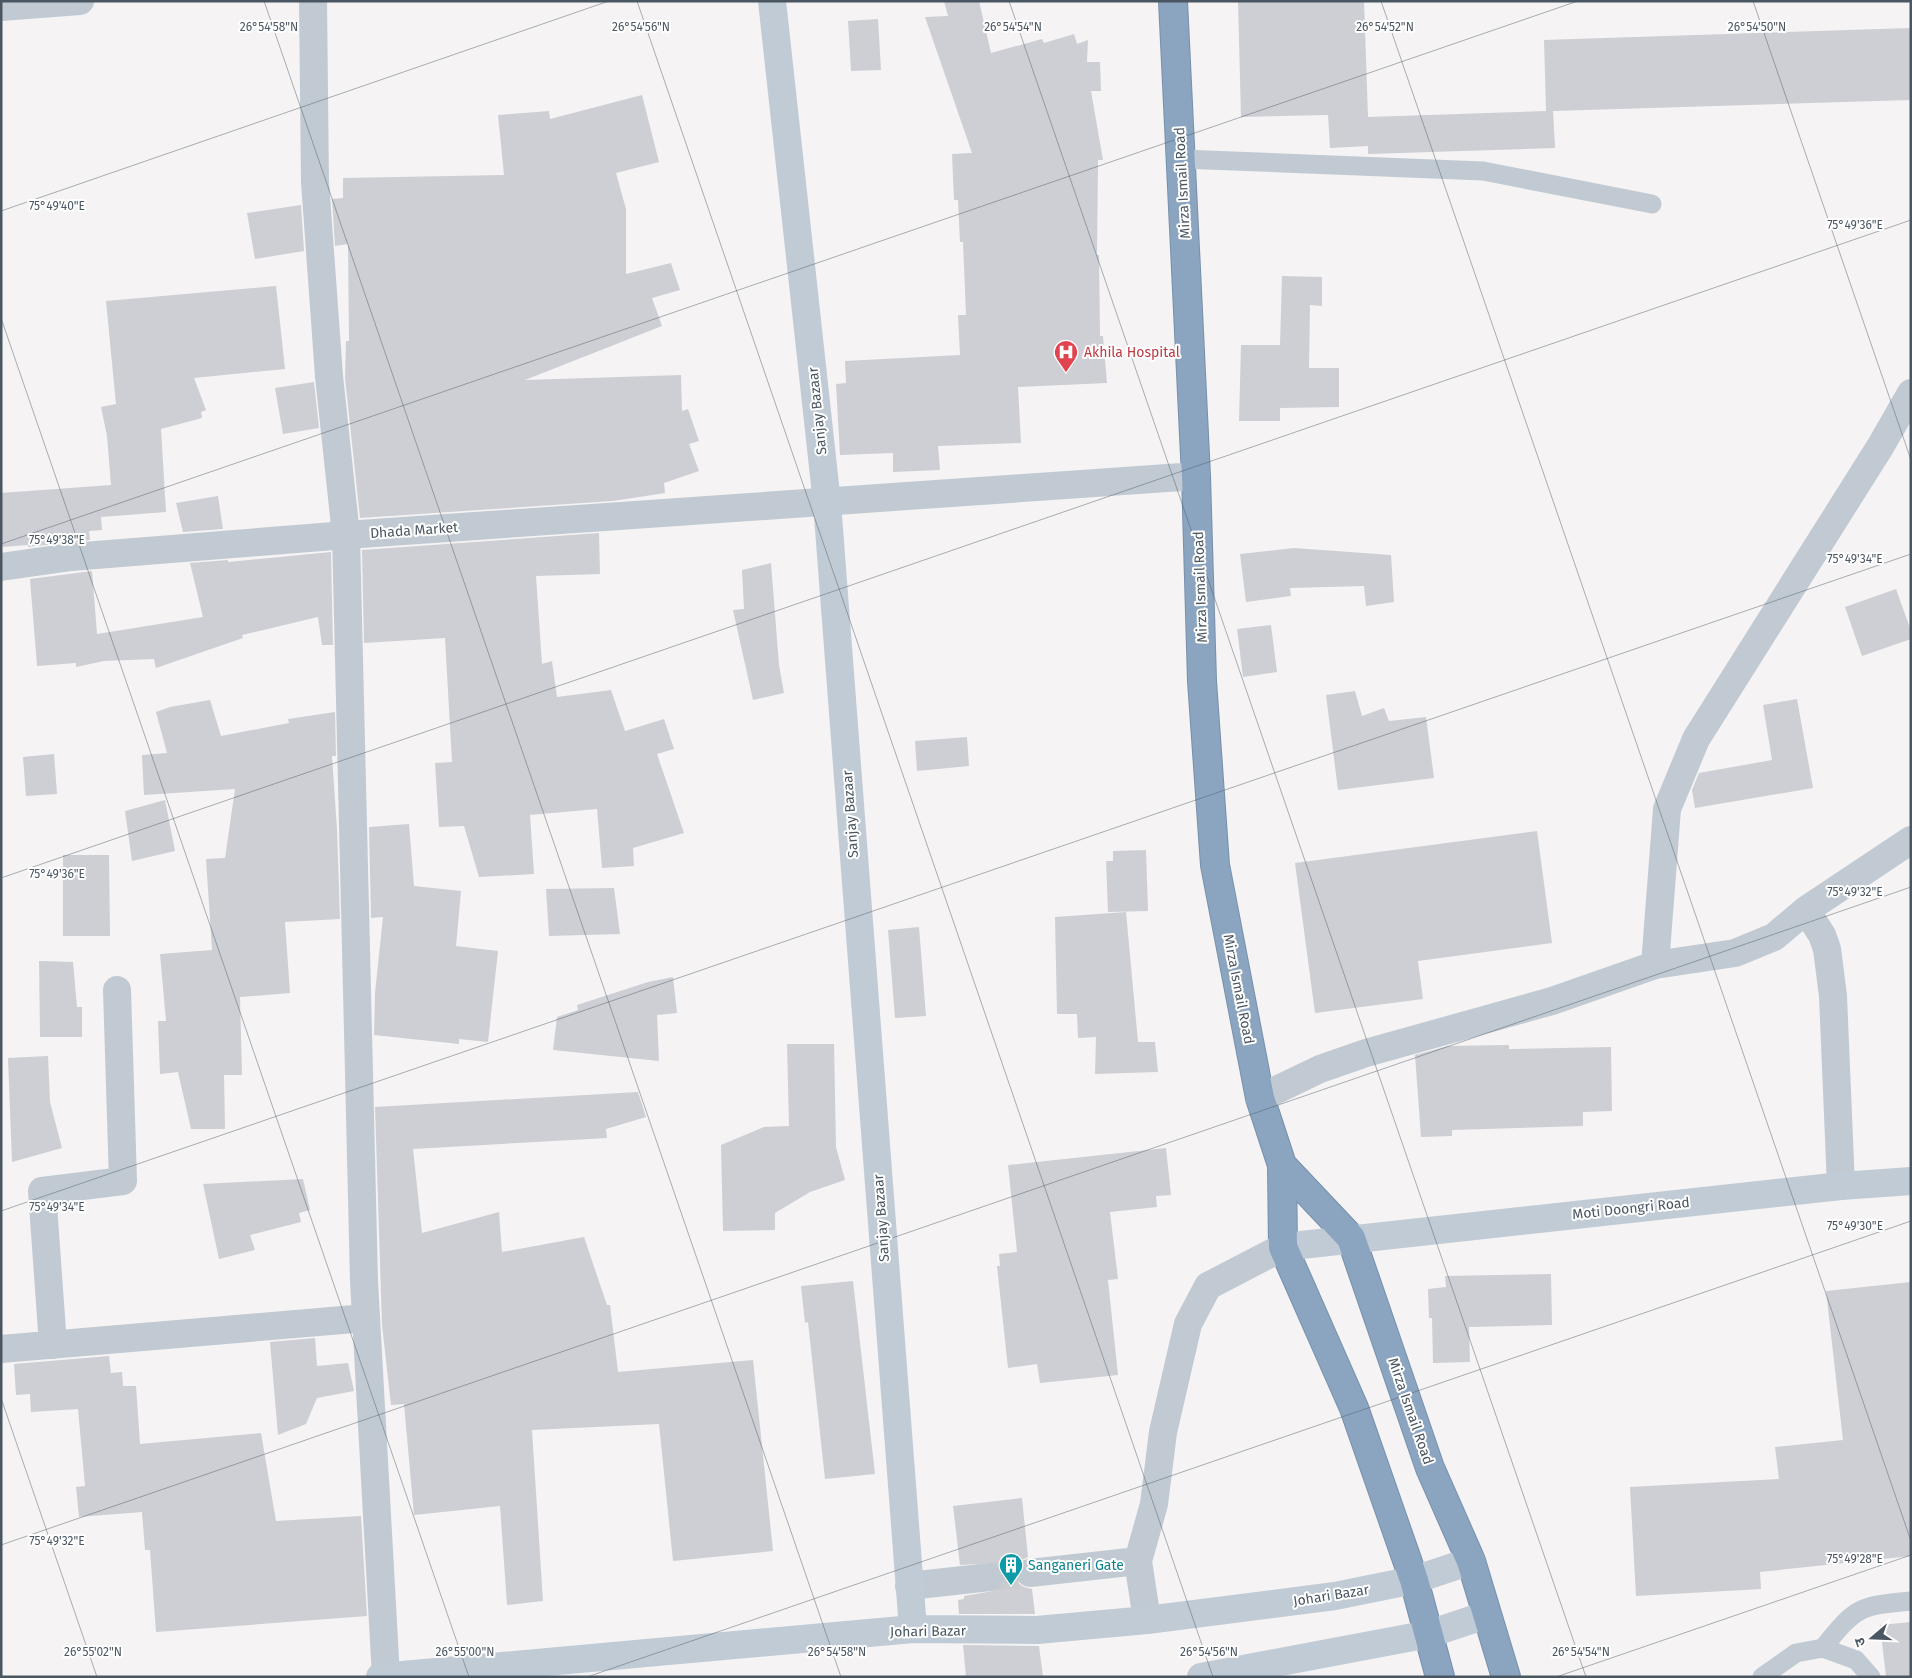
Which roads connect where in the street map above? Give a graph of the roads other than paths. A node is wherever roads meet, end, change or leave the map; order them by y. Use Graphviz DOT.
graph roads {
  1 [pos="80,1"];
  2 [pos="313,1"];
  3 [pos="772,1"];
  4 [pos="1173,1"];
  5 [pos="1,7"];
  6 [pos="1181,159"];
  7 [pos="1652,204"];
  8 [pos="1911,393"];
  9 [pos="1196,476"];
  10 [pos="827,503"];
  11 [pos="346,535"];
  12 [pos="1,567"];
  13 [pos="1911,840"];
  14 [pos="1806,910"];
  15 [pos="1655,965"];
  16 [pos="117,990"];
  17 [pos="1260,1098"];
  18 [pos="1282,1165"];
  19 [pos="1911,1181"];
  20 [pos="1841,1186"];
  21 [pos="1351,1238"];
  22 [pos="1283,1247"];
  23 [pos="366,1318"];
  24 [pos="53,1345"];
  25 [pos="1,1349"];
  26 [pos="1138,1561"];
  27 [pos="1472,1561"];
  28 [pos="1030,1573"];
  29 [pos="990,1577"];
  30 [pos="1414,1580"];
  31 [pos="909,1586"];
  32 [pos="1911,1601"];
  33 [pos="1486,1615"];
  34 [pos="1147,1620"];
  35 [pos="913,1629"];
  36 [pos="1429,1634"];
  37 [pos="1824,1648"];
  38 [pos="386,1676"];
  39 [pos="380,1677"];
  40 [pos="1201,1677"];
  41 [pos="1440,1677"];
  42 [pos="1506,1677"];
  43 [pos="1762,1677"];
  44 [pos="1871,1677"];
  1 -- 5 [label="street"];
  2 -- 11 [label="street"];
  3 -- 10 [label="street, Sanjay Bazaar"];
  4 -- 6 [label="highway, Mirza Ismail Road"];
  6 -- 7 [label="lane"];
  6 -- 9 [label="highway, Mirza Ismail Road"];
  8 -- 15 [label="street"];
  9 -- 10 [label="street, Dhada Market"];
  9 -- 17 [label="highway, Mirza Ismail Road"];
  10 -- 11 [label="street, Dhada Market"];
  10 -- 31 [label="street, Sanjay Bazaar"];
  11 -- 12 [label="street, Dhada Market"];
  11 -- 23 [label="street"];
  13 -- 14 [label="street"];
  14 -- 15 [label="street"];
  14 -- 20 [label="street"];
  15 -- 17 [label="street"];
  16 -- 24 [label="street"];
  17 -- 18 [label="highway, Mirza Ismail Road"];
  18 -- 21 [label="highway, Mirza Ismail Road"];
  18 -- 22 [label="highway, Mirza Ismail Road"];
  19 -- 20 [label="street, Moti Doongri Road"];
  20 -- 21 [label="street, Moti Doongri Road"];
  21 -- 22 [label="street, Moti Doongri Road"];
  21 -- 27 [label="highway, Mirza Ismail Road"];
  22 -- 26 [label="street"];
  22 -- 30 [label="highway, Mirza Ismail Road"];
  23 -- 24 [label="street"];
  23 -- 38 [label="street"];
  24 -- 25 [label="street"];
  26 -- 28 [label="street"];
  26 -- 34 [label="street"];
  27 -- 30 [label="street, Johari Bazar"];
  27 -- 33 [label="highway, Mirza Ismail Road"];
  29 -- 31 [label="street"];
  30 -- 34 [label="street, Johari Bazar"];
  30 -- 36 [label="highway, Mirza Ismail Road"];
  31 -- 35 [label="street, Sanjay Bazaar"];
  32 -- 37 [label="lane"];
  33 -- 36 [label="street"];
  33 -- 42 [label="highway, Mirza Ismail Road"];
  34 -- 35 [label="street, Johari Bazar"];
  35 -- 38 [label="street, Johari Bazar"];
  36 -- 40 [label="street"];
  36 -- 41 [label="highway, Mirza Ismail Road"];
  37 -- 43 [label="lane"];
  37 -- 44 [label="lane"];
  38 -- 39 [label="street, Johari Bazar"];
}
